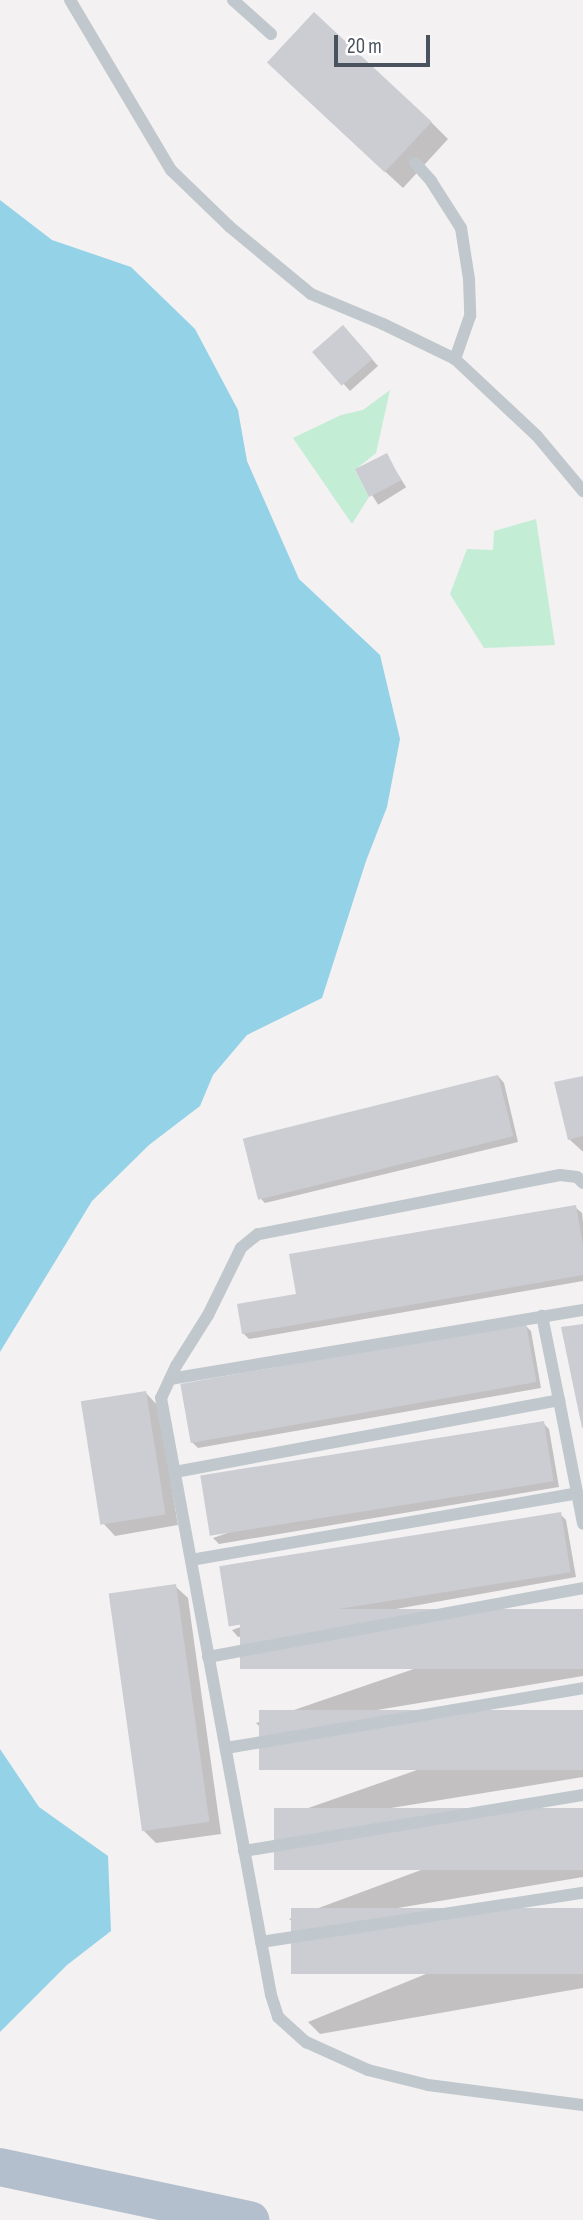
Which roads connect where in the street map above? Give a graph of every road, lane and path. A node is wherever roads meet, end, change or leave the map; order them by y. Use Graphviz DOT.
graph roads {
  1 [pos="70,0"];
  2 [pos="233,0"];
  3 [pos="271,34"];
  4 [pos="415,163"];
  5 [pos="456,359"];
  6 [pos="583,491"];
  7 [pos="583,1183"];
  8 [pos="583,1310"];
  9 [pos="542,1317"];
  10 [pos="170,1379"];
  11 [pos="559,1400"];
  12 [pos="175,1472"];
  13 [pos="577,1493"];
  14 [pos="583,1524"];
  15 [pos="191,1560"];
  16 [pos="583,1588"];
  17 [pos="208,1657"];
  18 [pos="583,1688"];
  19 [pos="226,1748"];
  20 [pos="583,1796"];
  21 [pos="244,1851"];
  22 [pos="583,1894"];
  23 [pos="261,1942"];
  24 [pos="583,2105"];
  25 [pos="0,2167"];
  26 [pos="250,2220"];
  1 -- 5 [label="lane"];
  2 -- 3 [label="lane"];
  4 -- 5 [label="lane"];
  5 -- 6 [label="lane"];
  7 -- 10 [label="lane"];
  8 -- 9 [label="lane"];
  9 -- 10 [label="lane"];
  9 -- 11 [label="lane"];
  10 -- 12 [label="lane"];
  11 -- 12 [label="lane"];
  11 -- 13 [label="lane"];
  12 -- 15 [label="lane"];
  13 -- 14 [label="lane"];
  13 -- 15 [label="lane"];
  15 -- 17 [label="lane"];
  16 -- 17 [label="lane"];
  17 -- 19 [label="lane"];
  18 -- 19 [label="lane"];
  19 -- 21 [label="lane"];
  20 -- 21 [label="lane"];
  21 -- 23 [label="lane"];
  22 -- 23 [label="lane"];
  23 -- 24 [label="lane"];
  25 -- 26 [label="main road"];
}
